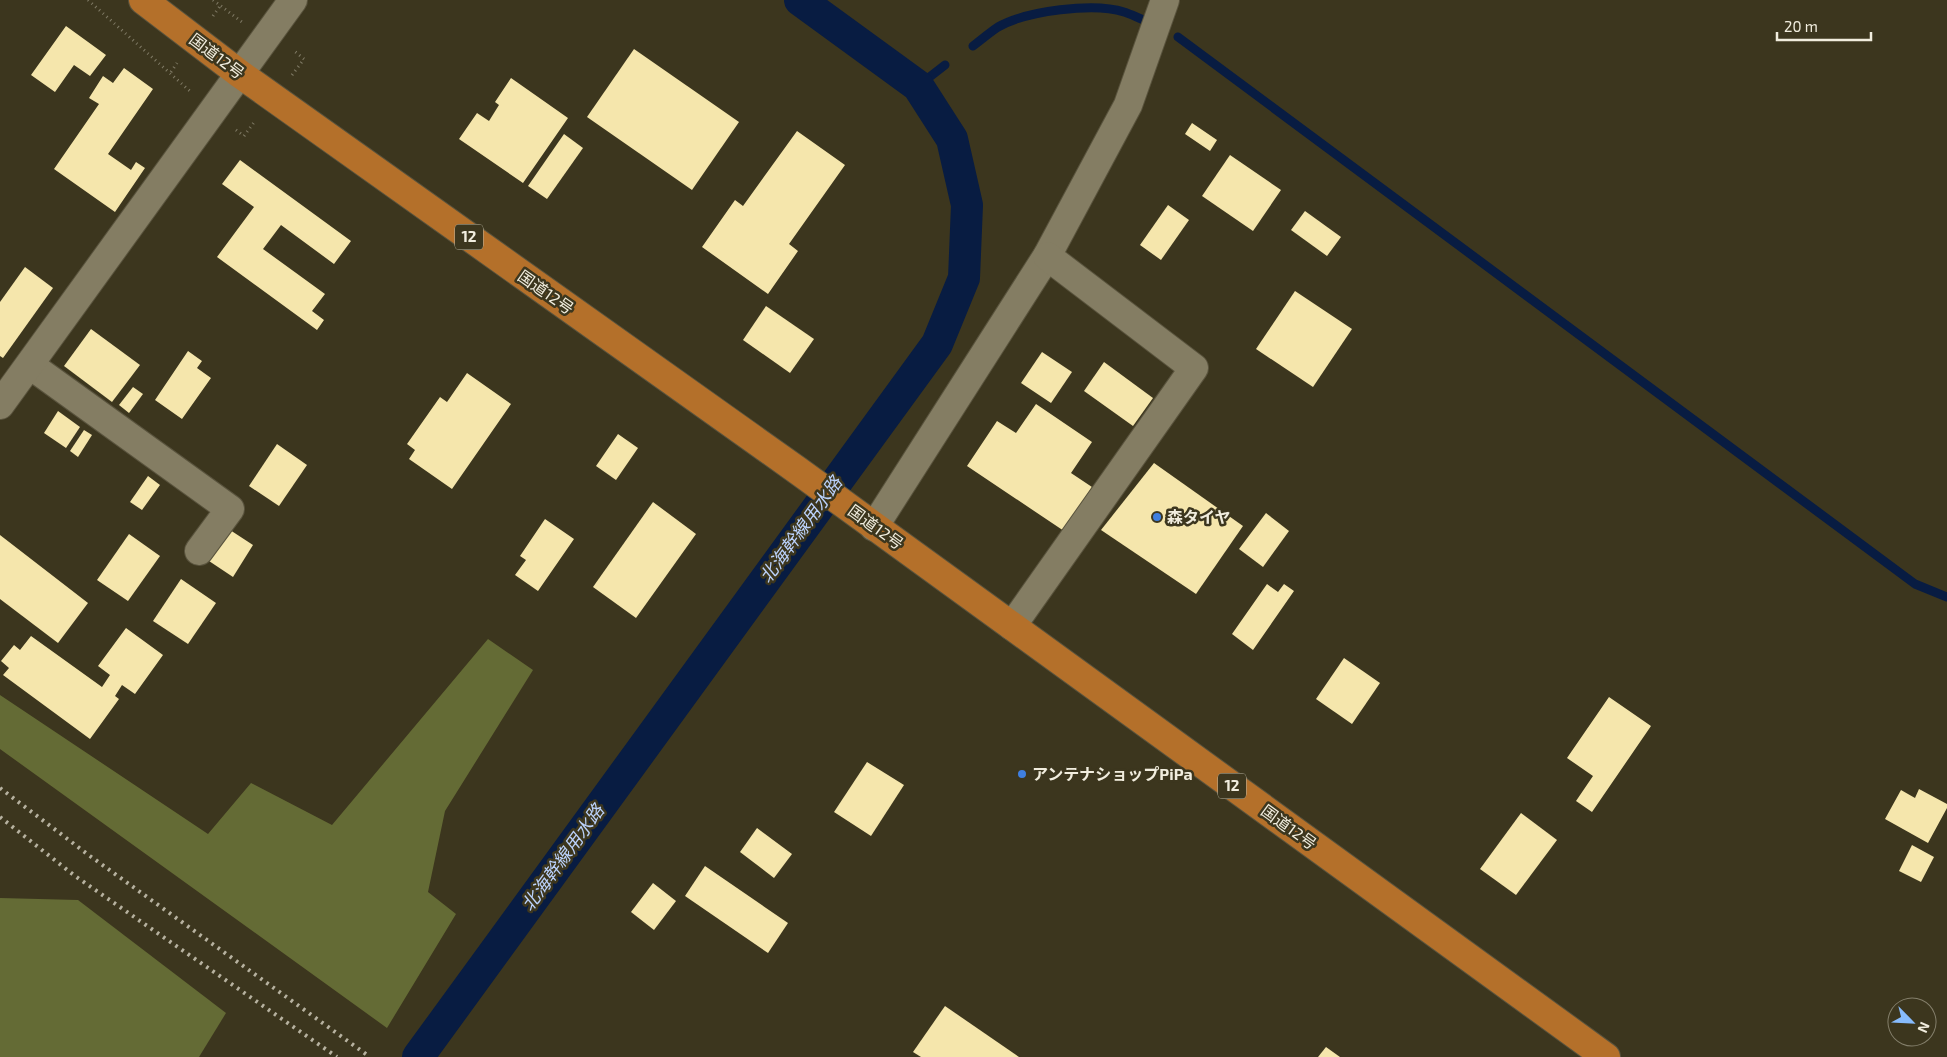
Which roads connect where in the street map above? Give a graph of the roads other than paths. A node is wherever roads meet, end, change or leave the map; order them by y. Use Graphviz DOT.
graph roads {
  1 [pos="143,0"];
  2 [pos="293,0"];
  3 [pos="1165,0"];
  4 [pos="240,74"];
  5 [pos="1047,256"];
  6 [pos="30,365"];
  7 [pos="0,405"];
  8 [pos="866,521"];
  9 [pos="199,551"];
  10 [pos="1012,626"];
  11 [pos="1606,1057"];
  1 -- 4 [label="highway, 国道12号 / 12"];
  2 -- 4 [label="street"];
  3 -- 5 [label="street"];
  4 -- 6 [label="street"];
  4 -- 8 [label="highway, 国道12号 / 12"];
  5 -- 8 [label="street"];
  5 -- 10 [label="street"];
  6 -- 7 [label="street"];
  6 -- 9 [label="street"];
  8 -- 10 [label="highway, 国道12号 / 12"];
  10 -- 11 [label="highway, 国道12号 / 12"];
}
